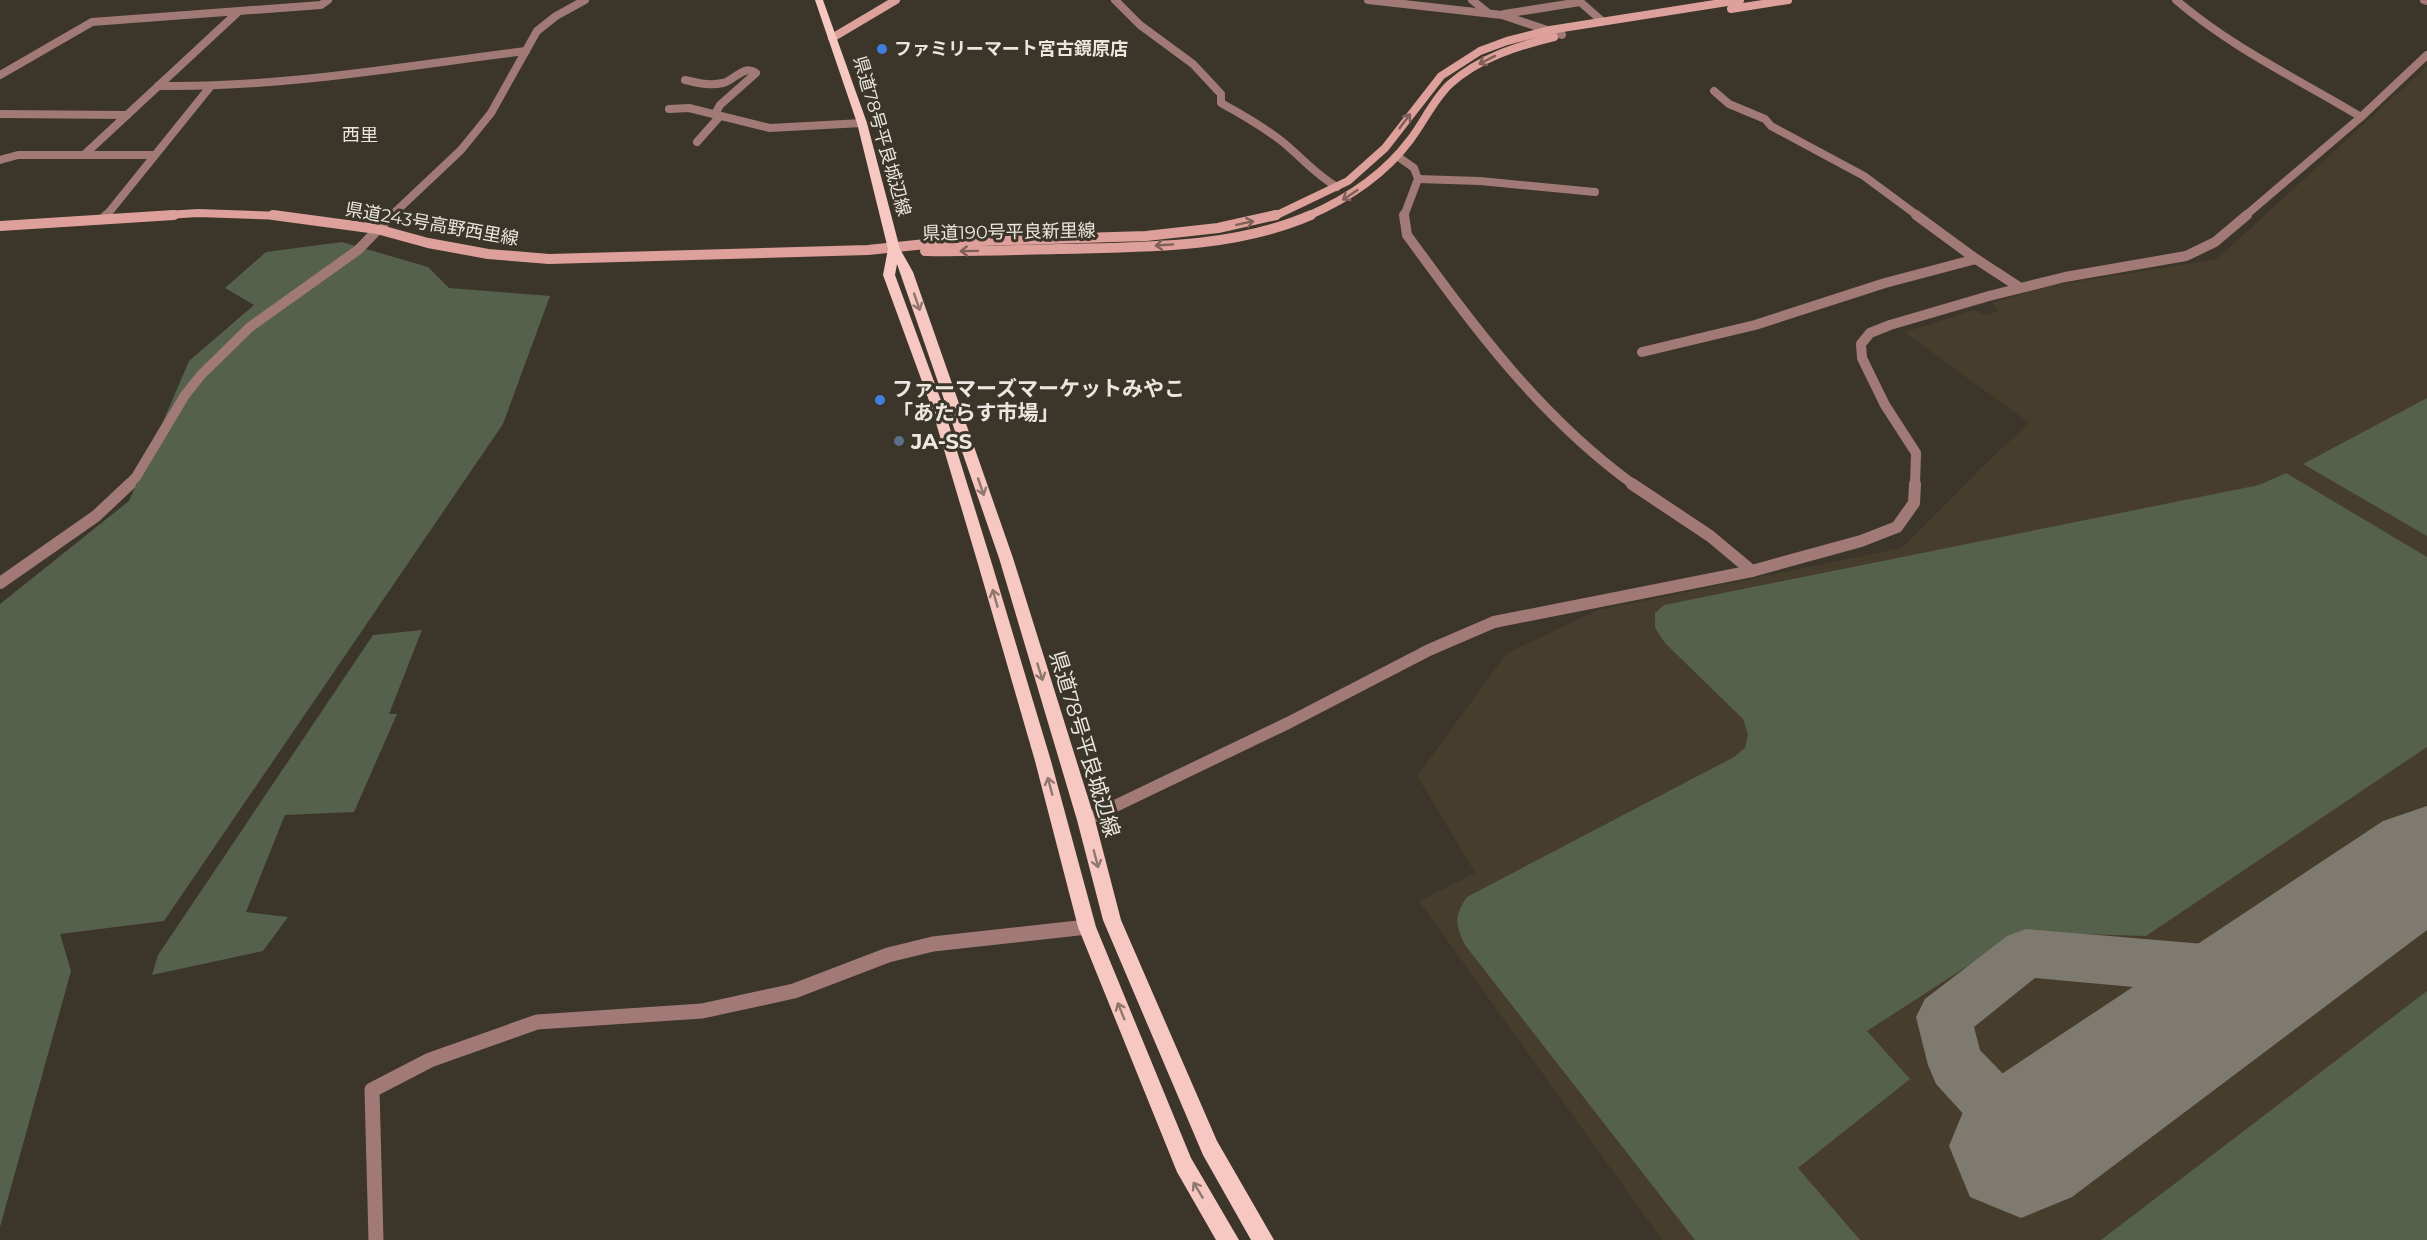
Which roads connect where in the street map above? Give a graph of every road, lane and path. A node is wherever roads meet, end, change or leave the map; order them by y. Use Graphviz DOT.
graph roads {
  1 [pos="328,0"];
  2 [pos="585,0"];
  3 [pos="819,0"];
  4 [pos="896,0"];
  5 [pos="1115,0"];
  6 [pos="1368,0"];
  7 [pos="1472,0"];
  8 [pos="1740,0"];
  9 [pos="1788,0"];
  10 [pos="2176,0"];
  11 [pos="1579,1"];
  12 [pos="238,12"];
  13 [pos="1487,12"];
  14 [pos="1502,15"];
  15 [pos="1602,21"];
  16 [pos="1550,30"];
  17 [pos="1562,35"];
  18 [pos="832,38"];
  19 [pos="526,51"];
  20 [pos="2427,55"];
  21 [pos="0,75"];
  22 [pos="685,80"];
  23 [pos="716,85"];
  24 [pos="158,86"];
  25 [pos="210,87"];
  26 [pos="737,91"];
  27 [pos="1714,92"];
  28 [pos="669,109"];
  29 [pos="0,114"];
  30 [pos="127,115"];
  31 [pos="718,115"];
  32 [pos="2361,117"];
  33 [pos="862,123"];
  34 [pos="697,142"];
  35 [pos="85,154"];
  36 [pos="154,155"];
  37 [pos="1397,156"];
  38 [pos="0,160"];
  39 [pos="1418,179"];
  40 [pos="1337,187"];
  41 [pos="1595,192"];
  42 [pos="104,218"];
  43 [pos="0,226"];
  44 [pos="377,229"];
  45 [pos="894,249"];
  46 [pos="1976,259"];
  47 [pos="2019,287"];
  48 [pos="1642,352"];
  49 [pos="1752,571"];
  50 [pos="0,583"];
  51 [pos="1086,820"];
  52 [pos="1087,927"];
  53 [pos="376,1240"];
  54 [pos="1228,1240"];
  55 [pos="1263,1240"];
  1 -- 12 [label="street"];
  2 -- 19 [label="street"];
  3 -- 18 [label="main road, 県道78号平良城辺線"];
  4 -- 18 [label="main road"];
  5 -- 40 [label="street"];
  6 -- 13 [label="street"];
  7 -- 13 [label="street"];
  8 -- 15 [label="main road, 県道190号平良新里線"];
  9 -- 17 [label="main road, 県道190号平良新里線"];
  10 -- 32 [label="street"];
  11 -- 14 [label="street"];
  11 -- 15 [label="street"];
  12 -- 21 [label="street"];
  12 -- 24 [label="street"];
  13 -- 14 [label="street"];
  14 -- 16 [label="street"];
  15 -- 16 [label="main road, 県道190号平良新里線"];
  16 -- 17 [label="street"];
  40 -- 16 [label="main road, 県道190号平良新里線, one-way"];
  17 -- 37 [label="main road, 県道190号平良新里線, one-way"];
  18 -- 33 [label="main road, 県道78号平良城辺線"];
  19 -- 25 [label="street"];
  19 -- 44 [label="street"];
  20 -- 32 [label="street"];
  22 -- 23 [label="street"];
  23 -- 26 [label="street"];
  23 -- 26 [label="street"];
  24 -- 25 [label="street"];
  24 -- 30 [label="street"];
  25 -- 36 [label="street"];
  26 -- 31 [label="street"];
  27 -- 46 [label="street"];
  28 -- 31 [label="street"];
  29 -- 30 [label="street"];
  30 -- 35 [label="street"];
  31 -- 33 [label="street"];
  31 -- 34 [label="street"];
  32 -- 47 [label="street"];
  33 -- 45 [label="main road, 県道78号平良城辺線"];
  35 -- 36 [label="street"];
  35 -- 38 [label="street"];
  36 -- 42 [label="street"];
  37 -- 39 [label="street"];
  37 -- 45 [label="main road, 県道190号平良新里線, one-way"];
  39 -- 41 [label="street"];
  39 -- 49 [label="street"];
  45 -- 40 [label="main road, 県道190号平良新里線, one-way"];
  42 -- 43 [label="main road, 県道243号高野西里線"];
  42 -- 44 [label="main road, 県道243号高野西里線"];
  44 -- 45 [label="main road, 県道243号高野西里線"];
  44 -- 50 [label="street"];
  45 -- 51 [label="main road, 県道78号平良城辺線, one-way"];
  52 -- 45 [label="main road, 県道78号平良城辺線, one-way"];
  46 -- 47 [label="street"];
  46 -- 48 [label="street"];
  47 -- 49 [label="street"];
  49 -- 51 [label="street"];
  51 -- 55 [label="main road, 県道78号平良城辺線, one-way"];
  52 -- 53 [label="street"];
  54 -- 52 [label="main road, 県道78号平良城辺線, one-way"];
}
